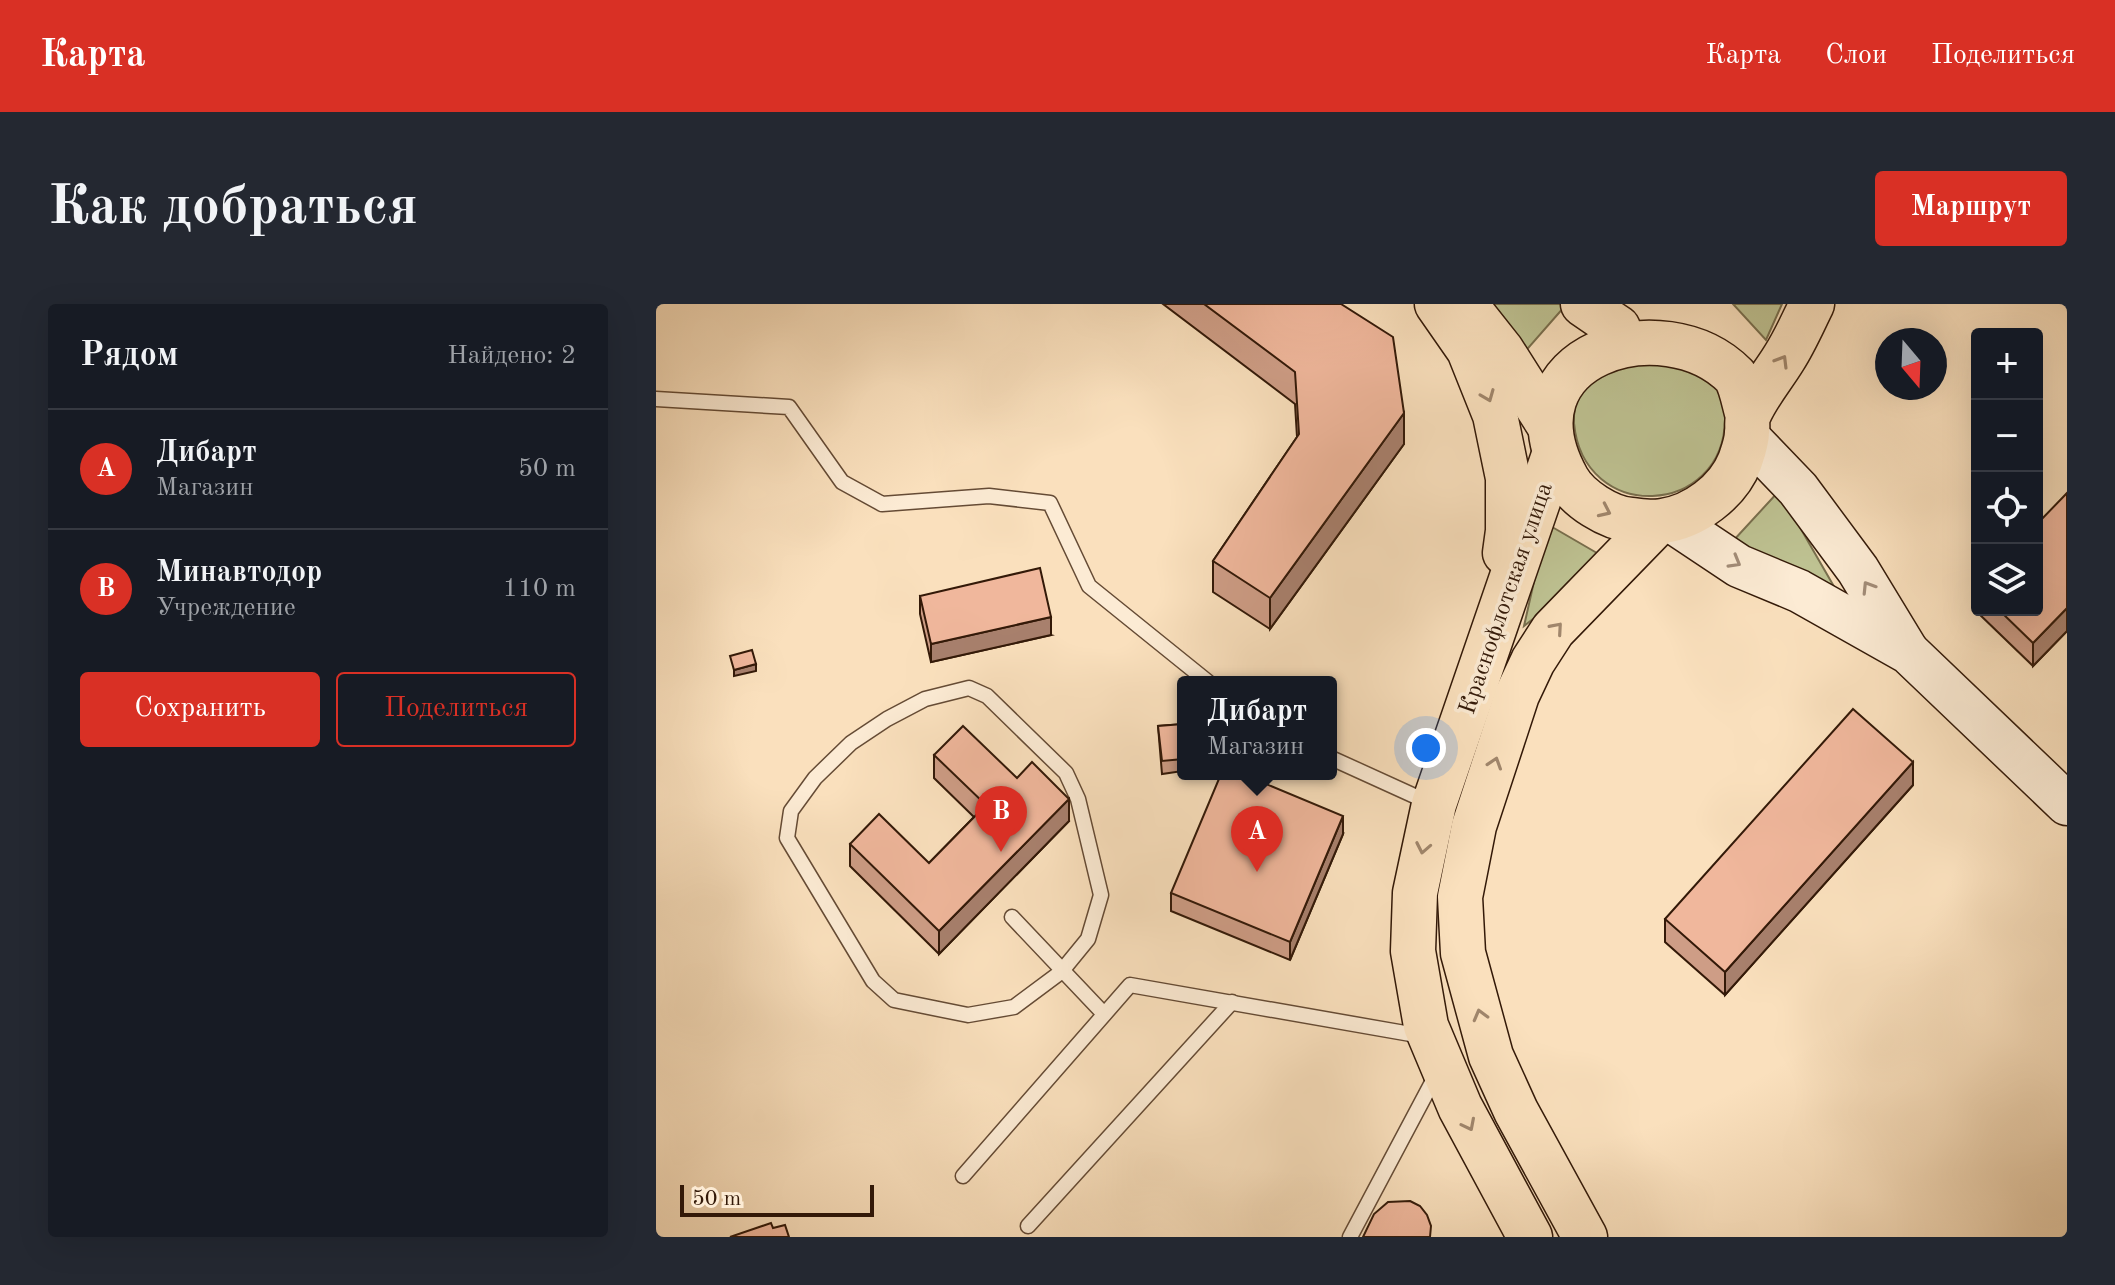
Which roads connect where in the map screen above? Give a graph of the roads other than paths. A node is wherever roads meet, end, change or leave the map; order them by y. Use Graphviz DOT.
graph roads {
  1 [pos="1437,304"];
  2 [pos="1464,304"];
  3 [pos="1583,304"];
  4 [pos="1812,304"];
  5 [pos="1642,319"];
  6 [pos="656,399"];
  7 [pos="1747,426"];
  8 [pos="1552,440"];
  9 [pos="1664,521"];
  10 [pos="1492,637"];
  11 [pos="1909,653"];
  12 [pos="1201,676"];
  13 [pos="1337,761"];
  14 [pos="1434,804"];
  15 [pos="2067,804"];
  16 [pos="1012,917"];
  17 [pos="1061,972"];
  18 [pos="1232,1002"];
  19 [pos="1104,1014"];
  20 [pos="1436,1050"];
  21 [pos="963,1176"];
  22 [pos="1028,1226"];
  23 [pos="1350,1237"];
  24 [pos="1530,1237"];
  25 [pos="1585,1237"];
  1 -- 10 [label="main road, one-way"];
  2 -- 8 [label="main road"];
  3 -- 5 [label="main road"];
  7 -- 4 [label="main road, one-way"];
  5 -- 7 [label="main road"];
  5 -- 8 [label="main road"];
  6 -- 12 [label="lane"];
  7 -- 9 [label="main road"];
  11 -- 7 [label="main road, one-way"];
  8 -- 9 [label="main road, one-way"];
  8 -- 10 [label="main road, Краснофлотская улица"];
  9 -- 11 [label="main road, one-way"];
  25 -- 9 [label="main road, one-way"];
  10 -- 14 [label="main road, Краснофлотская улица"];
  11 -- 15 [label="main road"];
  13 -- 14 [label="lane"];
  14 -- 20 [label="main road, Краснофлотская улица, one-way"];
  16 -- 17 [label="lane"];
  17 -- 17 [label="lane"];
  17 -- 19 [label="lane"];
  18 -- 19 [label="lane"];
  18 -- 20 [label="lane"];
  18 -- 22 [label="lane"];
  19 -- 21 [label="lane"];
  20 -- 23 [label="lane"];
  20 -- 24 [label="main road, Краснофлотская улица, one-way"];
}
